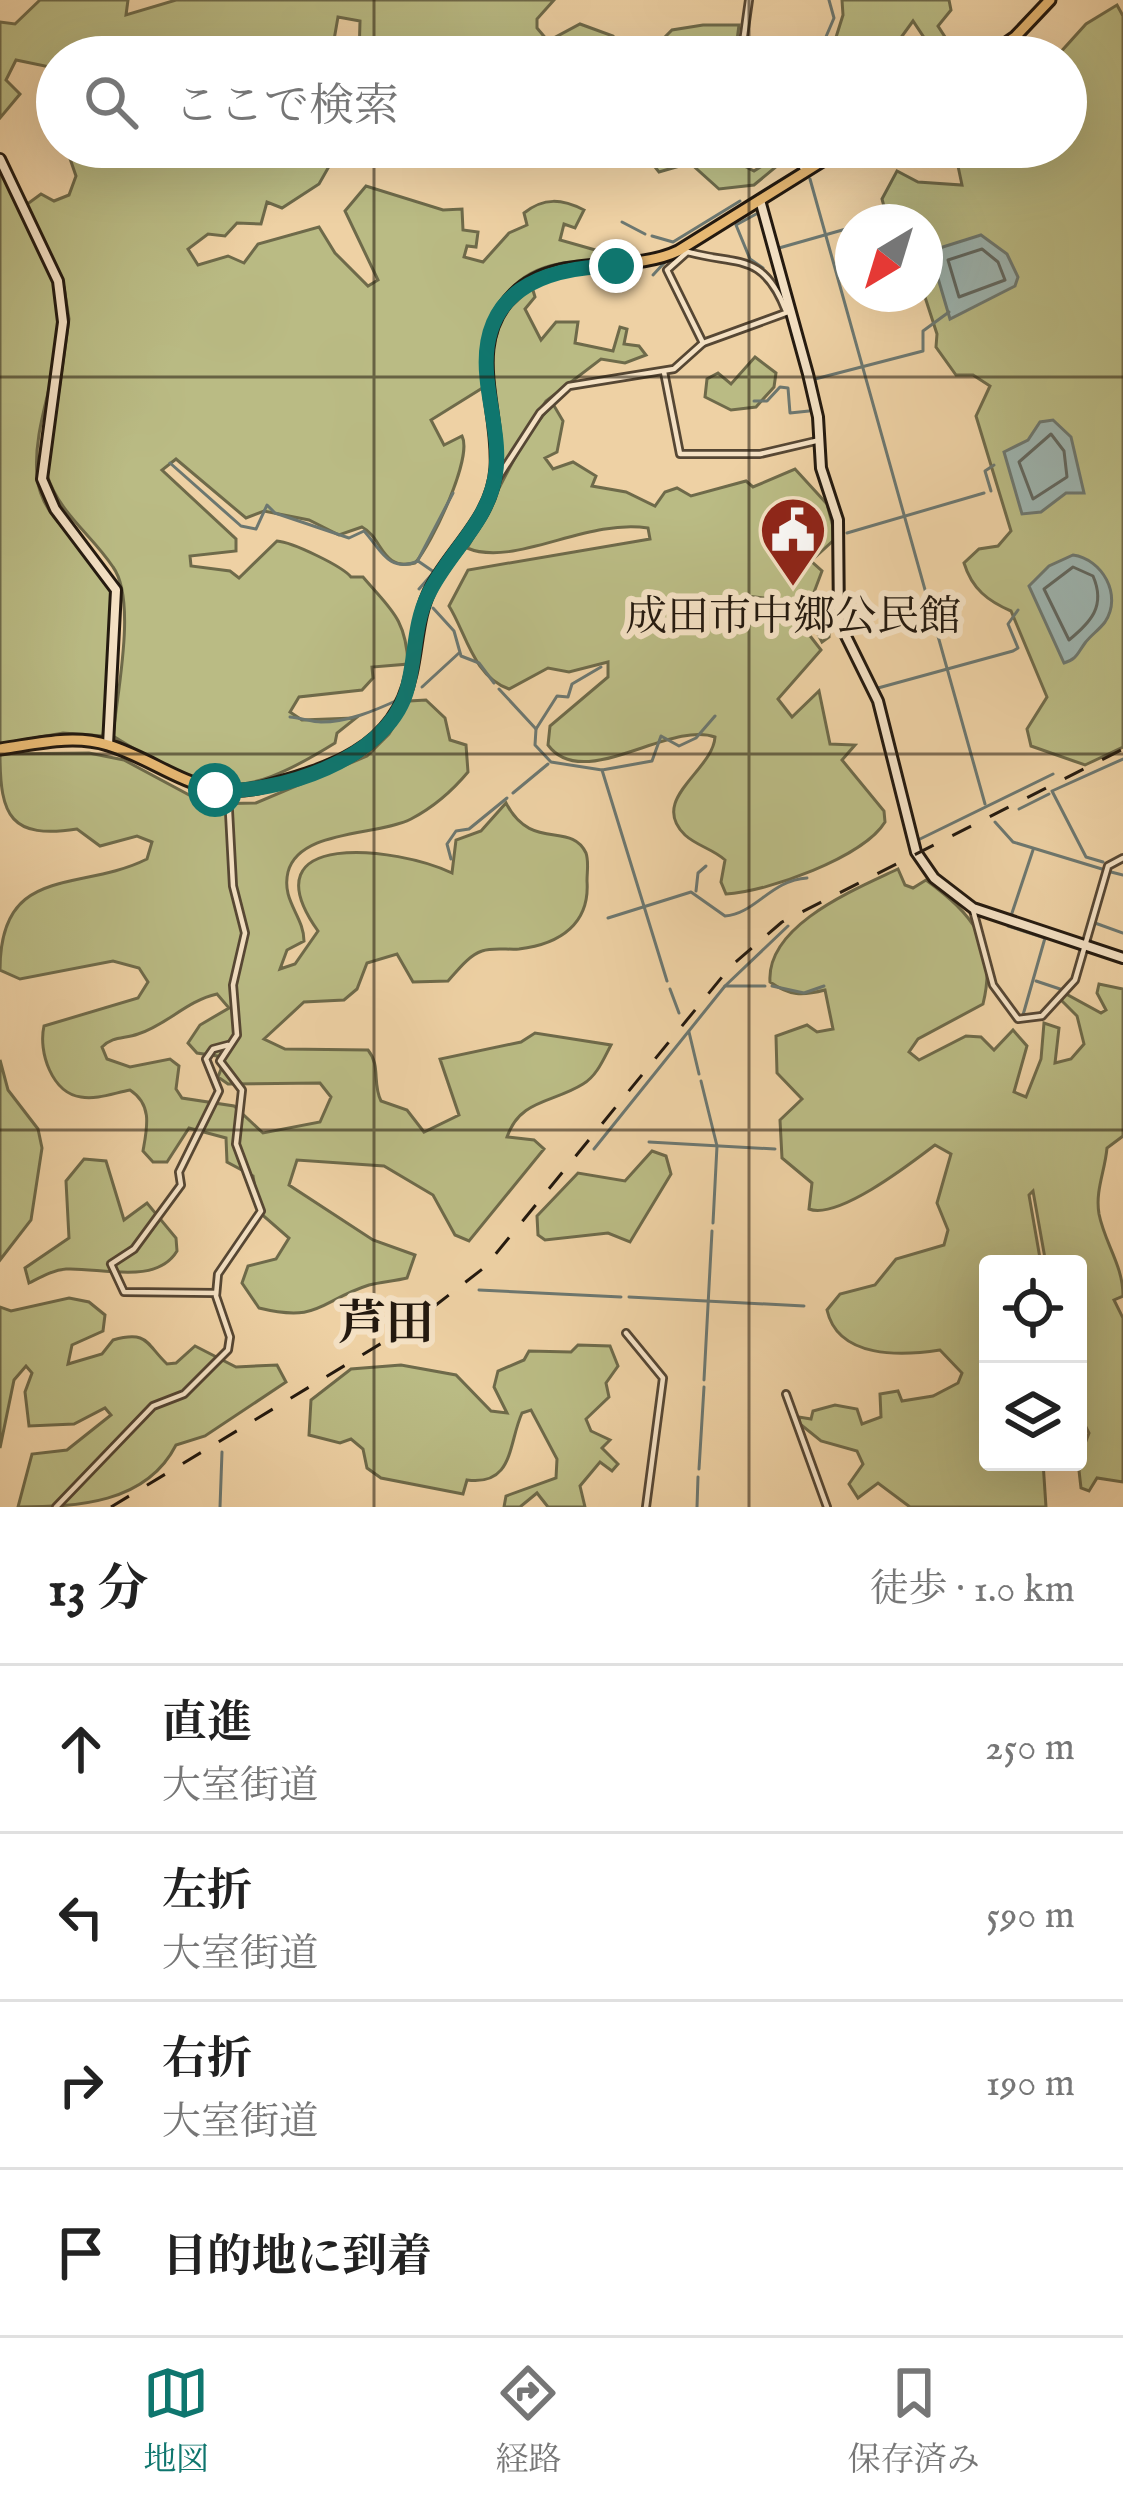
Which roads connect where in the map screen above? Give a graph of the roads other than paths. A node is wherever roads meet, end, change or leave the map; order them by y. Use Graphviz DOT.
graph roads {
  1 [pos="749,0"];
  2 [pos="1050,0"];
  3 [pos="744,36"];
  4 [pos="1016,36"];
  5 [pos="0,159"];
  6 [pos="803,168"];
  7 [pos="811,168"];
  8 [pos="805,172"];
  9 [pos="760,200"];
  10 [pos="684,251"];
  11 [pos="777,260"];
  12 [pos="763,272"];
  13 [pos="789,312"];
  14 [pos="703,343"];
  15 [pos="664,371"];
  16 [pos="820,440"];
  17 [pos="494,482"];
  18 [pos="108,745"];
  19 [pos="0,749"];
  20 [pos="228,791"];
  21 [pos="1123,858"];
  22 [pos="973,908"];
  23 [pos="1085,945"];
  24 [pos="1123,958"];
  25 [pos="228,1045"];
  26 [pos="216,1293"];
  27 [pos="626,1333"];
  28 [pos="786,1394"];
  29 [pos="56,1507"];
  30 [pos="646,1507"];
  31 [pos="827,1507"];
  1 -- 3 [label="street"];
  2 -- 4 [label="main road"];
  5 -- 18 [label="street"];
  6 -- 8 [label="street"];
  7 -- 8 [label="main road"];
  8 -- 9 [label="main road"];
  9 -- 10 [label="main road"];
  9 -- 11 [label="street"];
  10 -- 12 [label="street"];
  10 -- 14 [label="street"];
  10 -- 17 [label="main road"];
  11 -- 12 [label="street"];
  11 -- 13 [label="street"];
  12 -- 13 [label="street"];
  13 -- 14 [label="street"];
  13 -- 16 [label="street"];
  14 -- 15 [label="street"];
  15 -- 16 [label="street"];
  15 -- 17 [label="street"];
  16 -- 22 [label="street"];
  17 -- 20 [label="main road"];
  18 -- 19 [label="main road"];
  18 -- 20 [label="main road"];
  20 -- 25 [label="street"];
  21 -- 23 [label="street"];
  22 -- 23 [label="street"];
  22 -- 23 [label="street"];
  23 -- 24 [label="street"];
  25 -- 26 [label="street"];
  25 -- 26 [label="street"];
  26 -- 29 [label="street"];
  27 -- 30 [label="street"];
  28 -- 31 [label="street"];
}
